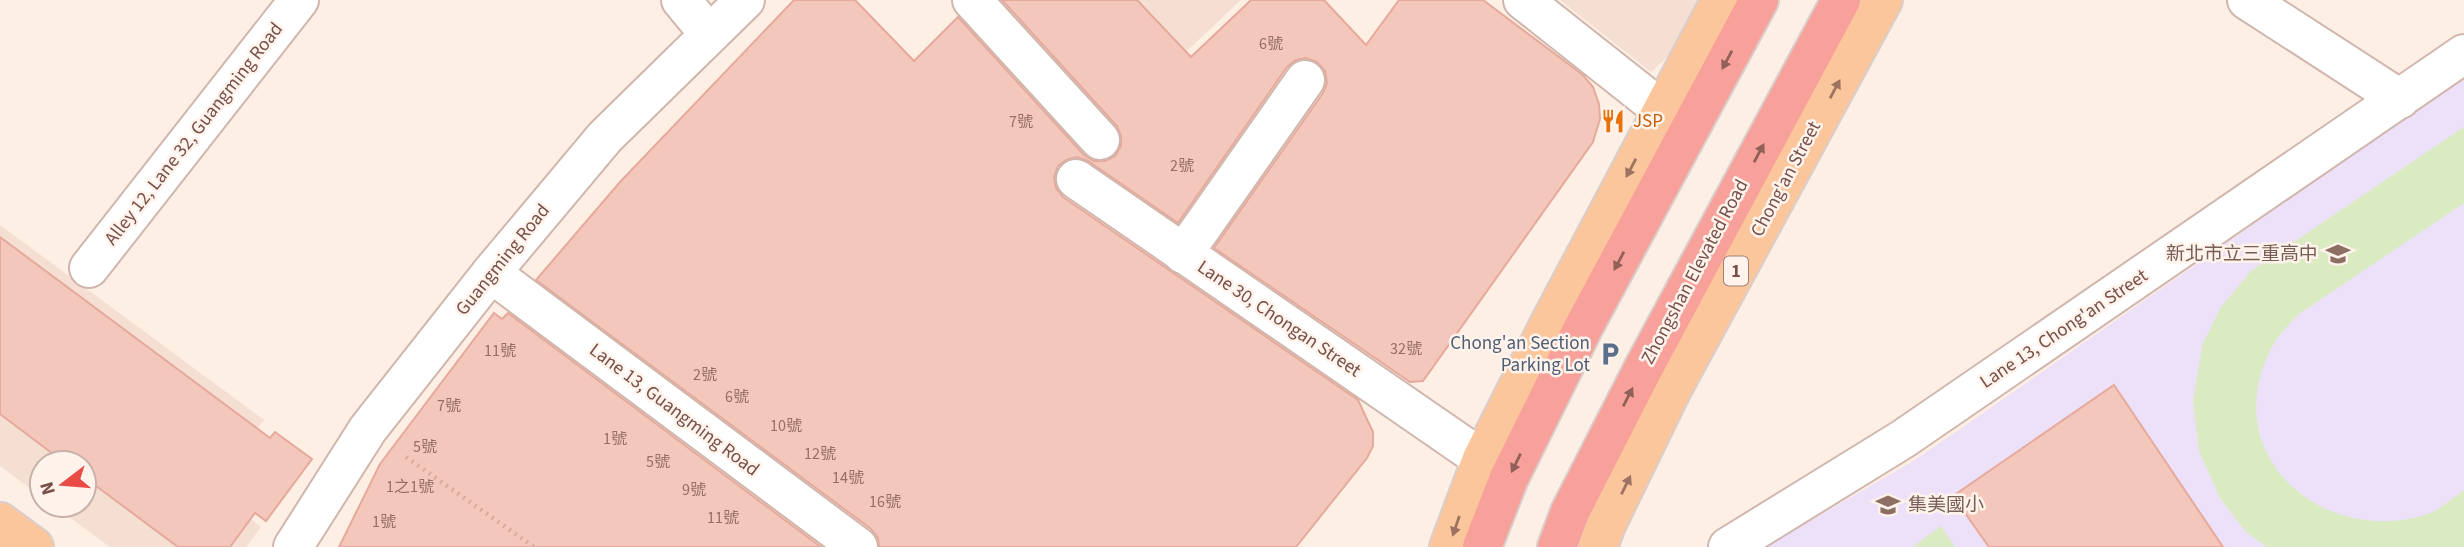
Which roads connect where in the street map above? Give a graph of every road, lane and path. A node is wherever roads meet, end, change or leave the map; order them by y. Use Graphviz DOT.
graph roads {
  1 [pos="299,0"];
  2 [pos="681,0"];
  3 [pos="745,0"];
  4 [pos="972,0"];
  5 [pos="1523,0"];
  6 [pos="1721,0"];
  7 [pos="1759,0"];
  8 [pos="1841,0"];
  9 [pos="1883,0"];
  10 [pos="2247,0"];
  11 [pos="709,34"];
  12 [pos="2464,54"];
  13 [pos="1305,80"];
  14 [pos="2400,99"];
  15 [pos="1662,110"];
  16 [pos="1100,140"];
  17 [pos="1076,179"];
  18 [pos="1183,254"];
  19 [pos="89,268"];
  20 [pos="491,273"];
  21 [pos="368,429"];
  22 [pos="1482,459"];
  23 [pos="0,522"];
  24 [pos="34,547"];
  25 [pos="293,547"];
  26 [pos="534,547"];
  27 [pos="858,547"];
  28 [pos="1449,547"];
  29 [pos="1482,547"];
  30 [pos="1557,547"];
  31 [pos="1598,547"];
  32 [pos="1728,547"];
  1 -- 19 [label="street, Alley 12, Lane 32, Guangming Road"];
  2 -- 11 [label="street"];
  3 -- 11 [label="street, Guangming Road"];
  4 -- 16 [label="street"];
  5 -- 15 [label="street"];
  6 -- 15 [label="main road"];
  7 -- 29 [label="highway, one-way"];
  30 -- 8 [label="highway, Zhongshan Elevated Road / 1, one-way"];
  31 -- 9 [label="main road, Chong'an Street / 1, one-way"];
  10 -- 14 [label="street"];
  11 -- 20 [label="street, Guangming Road"];
  12 -- 14 [label="street, Lane 13, Chong'an Street"];
  13 -- 18 [label="street"];
  14 -- 32 [label="street, Lane 13, Chong'an Street"];
  15 -- 22 [label="main road, one-way"];
  17 -- 18 [label="street, Lane 30, Chongan Street"];
  18 -- 22 [label="street, Lane 30, Chongan Street"];
  20 -- 21 [label="street, Guangming Road"];
  20 -- 27 [label="street, Lane 13, Guangming Road"];
  21 -- 25 [label="street, Guangming Road"];
  21 -- 26 [label="path"];
  22 -- 28 [label="main road, one-way"];
  23 -- 24 [label="main road"];
}
